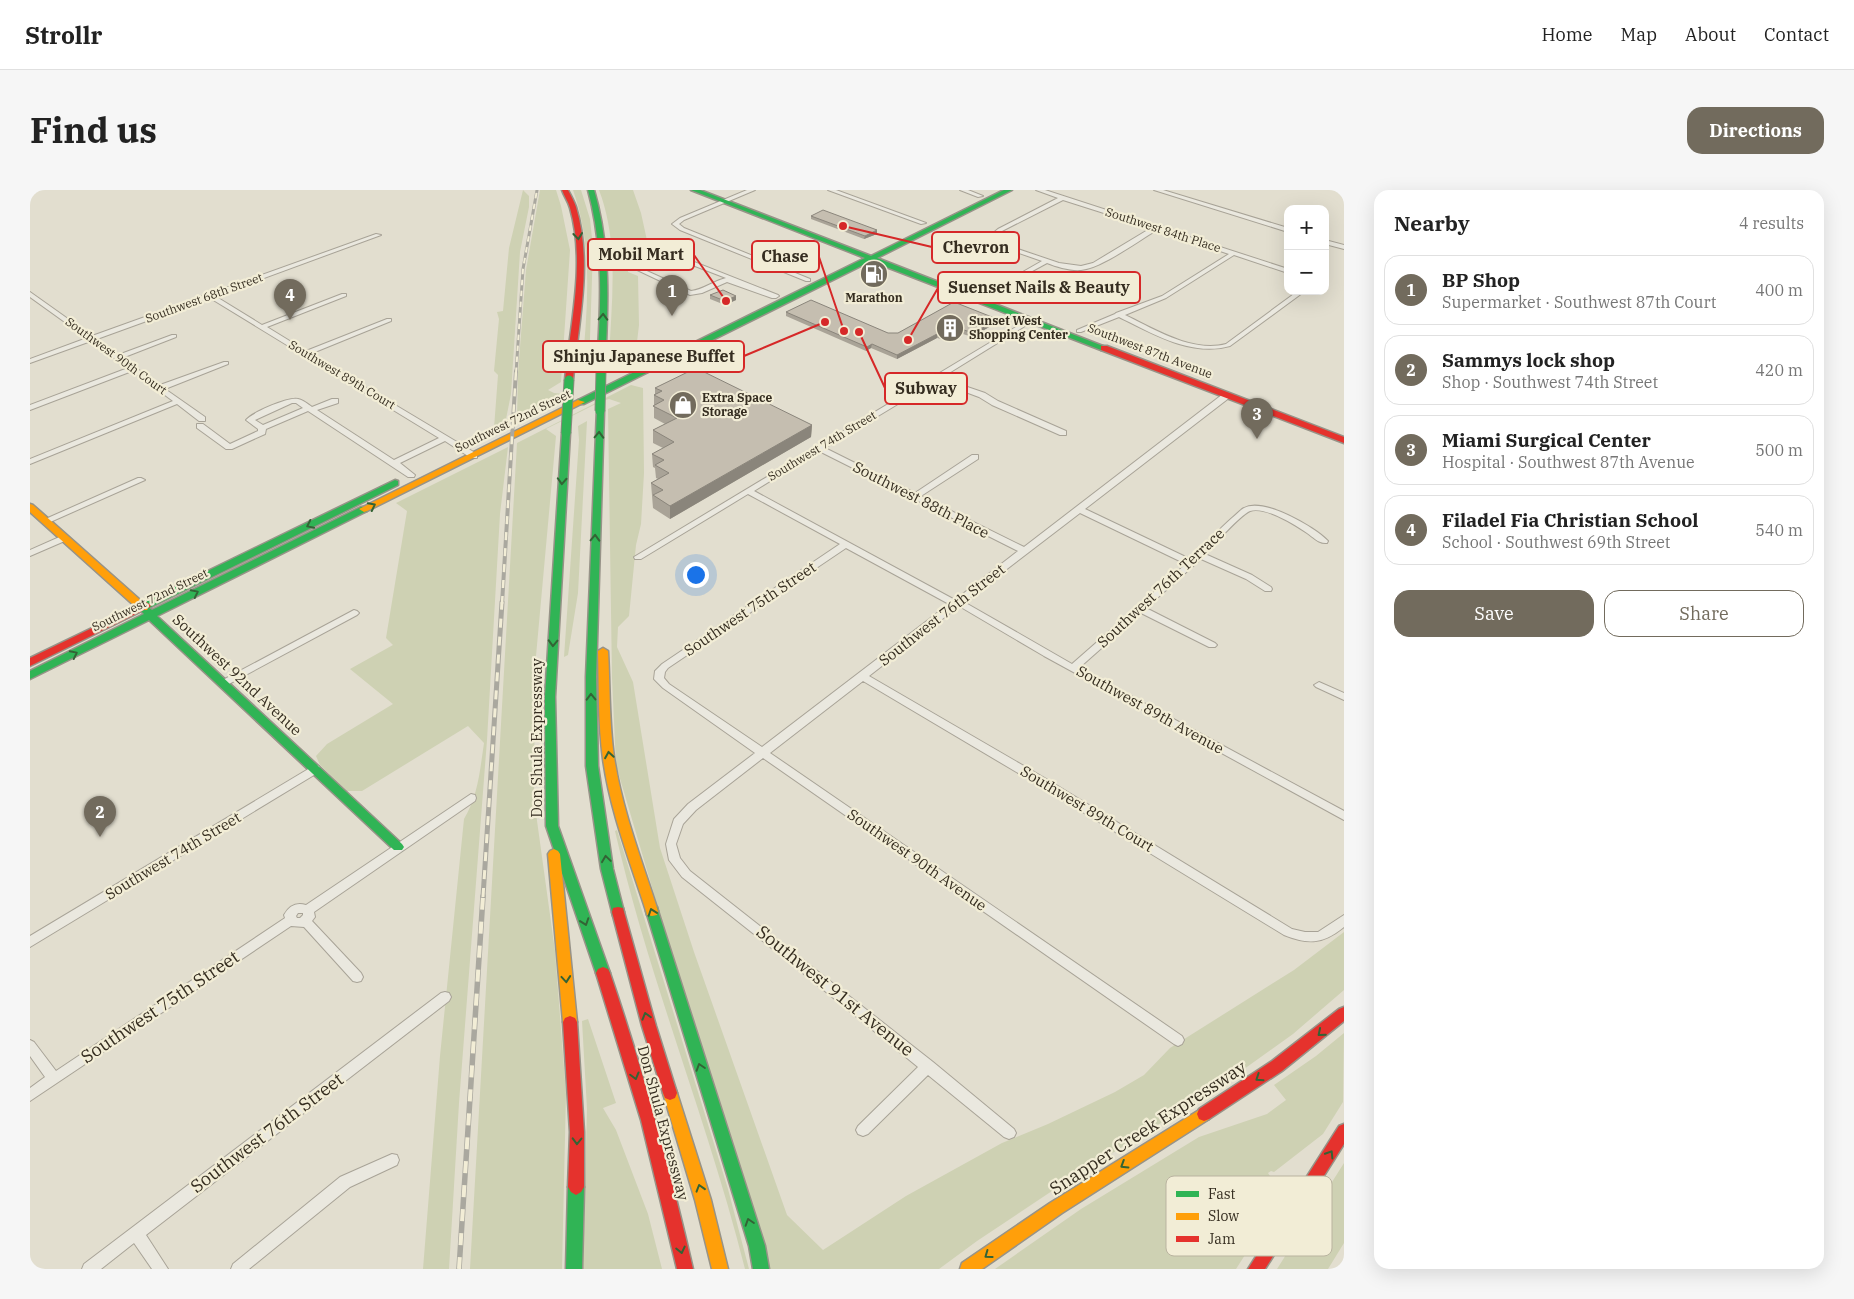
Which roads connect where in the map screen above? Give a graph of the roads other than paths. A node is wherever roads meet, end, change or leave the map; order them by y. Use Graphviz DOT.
graph roads {
  1 [pos="565,190"];
  2 [pos="591,190"];
  3 [pos="694,190"];
  4 [pos="710,190"];
  5 [pos="752,190"];
  6 [pos="831,190"];
  7 [pos="963,190"];
  8 [pos="992,190"];
  9 [pos="1009,190"];
  10 [pos="1039,190"];
  11 [pos="1157,190"];
  12 [pos="980,196"];
  13 [pos="1062,198"];
  14 [pos="728,200"];
  15 [pos="972,208"];
  16 [pos="924,223"];
  17 [pos="1156,228"];
  18 [pos="1284,229"];
  19 [pos="378,235"];
  20 [pos="1329,243"];
  21 [pos="1344,247"];
  22 [pos="1234,253"];
  23 [pos="871,254"];
  24 [pos="1047,261"];
  25 [pos="1284,270"];
  26 [pos="712,272"];
  27 [pos="1023,274"];
  28 [pos="808,280"];
  29 [pos="713,284"];
  30 [pos="797,290"];
  31 [pos="965,291"];
  32 [pos="30,294"];
  33 [pos="344,295"];
  34 [pos="1297,295"];
  35 [pos="209,296"];
  36 [pos="775,297"];
  37 [pos="1118,314"];
  38 [pos="746,316"];
  39 [pos="389,320"];
  40 [pos="1031,320"];
  41 [pos="262,327"];
  42 [pos="1078,334"];
  43 [pos="174,336"];
  44 [pos="92,338"];
  45 [pos="306,353"];
  46 [pos="116,358"];
  47 [pos="30,361"];
  48 [pos="226,362"];
  49 [pos="1140,362"];
  50 [pos="1161,362"];
  51 [pos="132,369"];
  52 [pos="935,378"];
  53 [pos="160,388"];
  54 [pos="1230,393"];
  55 [pos="335,401"];
  56 [pos="179,402"];
  57 [pos="30,408"];
  58 [pos="310,409"];
  59 [pos="262,428"];
  60 [pos="1064,433"];
  61 [pos="1342,435"];
  62 [pos="446,438"];
  63 [pos="819,448"];
  64 [pos="469,453"];
  65 [pos="976,457"];
  66 [pos="30,462"];
  67 [pos="394,463"];
  68 [pos="411,476"];
  69 [pos="141,480"];
  70 [pos="395,489"];
  71 [pos="748,491"];
  72 [pos="916,497"];
  73 [pos="30,507"];
  74 [pos="1078,509"];
  75 [pos="45,521"];
  76 [pos="64,538"];
  77 [pos="1324,541"];
  78 [pos="846,544"];
  79 [pos="1024,551"];
  80 [pos="30,553"];
  81 [pos="1200,555"];
  82 [pos="638,557"];
  83 [pos="1191,563"];
  84 [pos="594,582"];
  85 [pos="1268,589"];
  86 [pos="957,603"];
  87 [pos="1140,609"];
  88 [pos="147,611"];
  89 [pos="354,612"];
  90 [pos="1212,646"];
  91 [pos="30,662"];
  92 [pos="1073,668"];
  93 [pos="30,675"];
  94 [pos="862,676"];
  95 [pos="659,678"];
  96 [pos="224,683"];
  97 [pos="1319,685"];
  98 [pos="1344,697"];
  99 [pos="762,753"];
  100 [pos="315,769"];
  101 [pos="471,798"];
  102 [pos="1344,816"];
  103 [pos="552,826"];
  104 [pos="671,844"];
  105 [pos="398,847"];
  106 [pos="306,916"];
  107 [pos="1344,920"];
  108 [pos="30,942"];
  109 [pos="357,977"];
  110 [pos="445,997"];
  111 [pos="1344,1013"];
  112 [pos="1178,1040"];
  113 [pos="30,1046"];
  114 [pos="928,1066"];
  115 [pos="54,1079"];
  116 [pos="30,1095"];
  117 [pos="863,1130"];
  118 [pos="1344,1131"];
  119 [pos="1009,1133"];
  120 [pos="392,1160"];
  121 [pos="1315,1176"];
  122 [pos="136,1232"];
  123 [pos="1264,1256"];
  124 [pos="89,1269"];
  125 [pos="161,1269"];
  126 [pos="238,1269"];
  127 [pos="574,1269"];
  128 [pos="685,1269"];
  129 [pos="720,1269"];
  130 [pos="761,1269"];
  131 [pos="968,1269"];
  132 [pos="1256,1269"];
  1 -- 103 [label="main road, Don Shula Expressway, one-way, bridge"];
  84 -- 2 [label="main road, Don Shula Expressway, one-way, bridge"];
  3 -- 14 [label="main road, Southwest 87th Avenue"];
  4 -- 14 [label="main road, Southwest 87th Avenue"];
  5 -- 14 [label="street"];
  6 -- 16 [label="street"];
  7 -- 12 [label="street"];
  8 -- 12 [label="main road, Southwest 72nd Street"];
  9 -- 15 [label="main road, Southwest 72nd Street"];
  10 -- 13 [label="street, Southwest 84th Place"];
  11 -- 18 [label="street"];
  12 -- 15 [label="main road"];
  12 -- 16 [label="main road, Southwest 72nd Street"];
  13 -- 17 [label="street, Southwest 84th Place"];
  13 -- 24 [label="street"];
  14 -- 23 [label="main road, Southwest 87th Avenue"];
  14 -- 28 [label="street"];
  15 -- 23 [label="main road, Southwest 72nd Street"];
  16 -- 23 [label="main road, Southwest 72nd Street"];
  17 -- 22 [label="street, Southwest 84th Place"];
  17 -- 24 [label="street"];
  19 -- 35 [label="street, Southwest 68th Street"];
  20 -- 21 [label="street"];
  22 -- 25 [label="street, Southwest 84th Place"];
  22 -- 37 [label="street"];
  23 -- 28 [label="main road, Southwest 72nd Street"];
  23 -- 30 [label="main road, Southwest 72nd Street"];
  23 -- 31 [label="main road, Southwest 87th Avenue"];
  24 -- 27 [label="street"];
  26 -- 29 [label="street"];
  26 -- 29 [label="street"];
  26 -- 36 [label="street"];
  28 -- 30 [label="main road, Southwest 72nd Street"];
  29 -- 36 [label="street"];
  30 -- 36 [label="main road, Southwest 72nd Street"];
  30 -- 38 [label="main road, Southwest 72nd Street"];
  31 -- 40 [label="main road, Southwest 87th Avenue"];
  31 -- 42 [label="main road, Southwest 87th Avenue"];
  32 -- 44 [label="street, Southwest 90th Court"];
  33 -- 41 [label="street"];
  34 -- 37 [label="street"];
  35 -- 41 [label="street, Southwest 89th Court"];
  35 -- 44 [label="street, Southwest 68th Street"];
  36 -- 38 [label="main road, Southwest 72nd Street"];
  37 -- 42 [label="street"];
  38 -- 64 [label="main road, Southwest 72nd Street"];
  39 -- 45 [label="street"];
  40 -- 42 [label="main road, Southwest 87th Avenue"];
  40 -- 52 [label="street, Southwest 74th Street"];
  41 -- 45 [label="street, Southwest 89th Court"];
  42 -- 49 [label="main road, Southwest 87th Avenue"];
  42 -- 50 [label="main road, Southwest 87th Avenue"];
  43 -- 46 [label="street"];
  44 -- 46 [label="street, Southwest 90th Court"];
  44 -- 47 [label="street, Southwest 68th Street"];
  45 -- 62 [label="street, Southwest 89th Court"];
  46 -- 51 [label="street, Southwest 90th Court"];
  48 -- 53 [label="street"];
  49 -- 50 [label="main road"];
  49 -- 54 [label="main road, Southwest 87th Avenue"];
  50 -- 54 [label="main road, Southwest 87th Avenue"];
  51 -- 53 [label="street, Southwest 90th Court"];
  51 -- 57 [label="street"];
  52 -- 60 [label="street"];
  52 -- 63 [label="street, Southwest 74th Street"];
  53 -- 56 [label="street, Southwest 90th Court"];
  54 -- 61 [label="main road, Southwest 87th Avenue"];
  54 -- 74 [label="street, Southwest 76th Street"];
  55 -- 58 [label="street"];
  56 -- 59 [label="street, Southwest 90th Court"];
  56 -- 66 [label="street"];
  58 -- 59 [label="street"];
  58 -- 59 [label="street"];
  58 -- 67 [label="street"];
  62 -- 64 [label="street, Southwest 89th Court"];
  62 -- 67 [label="street"];
  63 -- 71 [label="street, Southwest 74th Street"];
  63 -- 72 [label="street, Southwest 88th Place"];
  64 -- 68 [label="main road, Southwest 72nd Street"];
  64 -- 70 [label="main road, Southwest 72nd Street"];
  65 -- 72 [label="street"];
  67 -- 68 [label="street"];
  68 -- 70 [label="main road, Southwest 72nd Street"];
  69 -- 75 [label="street"];
  70 -- 88 [label="main road, Southwest 72nd Street"];
  71 -- 78 [label="street, Southwest 89th Avenue"];
  71 -- 82 [label="street, Southwest 74th Street"];
  72 -- 79 [label="street, Southwest 88th Place"];
  73 -- 75 [label="main road, Southwest 92nd Avenue"];
  74 -- 79 [label="street, Southwest 76th Street"];
  74 -- 83 [label="street"];
  75 -- 76 [label="main road, Southwest 92nd Avenue"];
  76 -- 80 [label="street"];
  76 -- 88 [label="main road, Southwest 92nd Avenue"];
  77 -- 81 [label="street, Southwest 76th Terrace"];
  78 -- 86 [label="street, Southwest 89th Avenue"];
  78 -- 95 [label="street, Southwest 75th Street"];
  79 -- 86 [label="street, Southwest 76th Street"];
  81 -- 83 [label="street, Southwest 76th Terrace"];
  81 -- 85 [label="street"];
  83 -- 87 [label="street, Southwest 76th Terrace"];
  129 -- 84 [label="main road, Don Shula Expressway, one-way"];
  130 -- 84 [label="main road, one-way"];
  86 -- 92 [label="street, Southwest 89th Avenue"];
  86 -- 94 [label="street, Southwest 76th Street"];
  87 -- 90 [label="street"];
  87 -- 92 [label="street, Southwest 76th Terrace"];
  88 -- 91 [label="main road, Southwest 72nd Street"];
  93 -- 88 [label="main road, Southwest 72nd Street, one-way"];
  88 -- 96 [label="main road, Southwest 92nd Avenue"];
  89 -- 96 [label="street"];
  92 -- 102 [label="street, Southwest 89th Avenue"];
  94 -- 99 [label="street, Southwest 76th Street"];
  94 -- 107 [label="street, Southwest 89th Court"];
  95 -- 99 [label="street, Southwest 90th Avenue"];
  96 -- 100 [label="main road, Southwest 92nd Avenue"];
  97 -- 98 [label="street"];
  99 -- 104 [label="street, Southwest 76th Street"];
  99 -- 112 [label="street, Southwest 90th Avenue"];
  100 -- 105 [label="main road, Southwest 92nd Avenue"];
  100 -- 108 [label="street, Southwest 74th Street"];
  101 -- 105 [label="street"];
  103 -- 127 [label="main road, one-way"];
  103 -- 128 [label="main road, Don Shula Expressway, one-way"];
  104 -- 114 [label="street, Southwest 91st Avenue"];
  105 -- 106 [label="street"];
  106 -- 109 [label="street"];
  106 -- 115 [label="street, Southwest 75th Street"];
  110 -- 122 [label="street, Southwest 76th Street"];
  111 -- 131 [label="main road, Snapper Creek Expressway, one-way"];
  113 -- 115 [label="street"];
  114 -- 117 [label="street"];
  114 -- 119 [label="street, Southwest 91st Avenue"];
  115 -- 116 [label="street, Southwest 75th Street"];
  121 -- 118 [label="main road, one-way"];
  120 -- 126 [label="street"];
  122 -- 124 [label="street, Southwest 76th Street"];
  122 -- 125 [label="street"];
  132 -- 123 [label="main road, one-way"];
}
